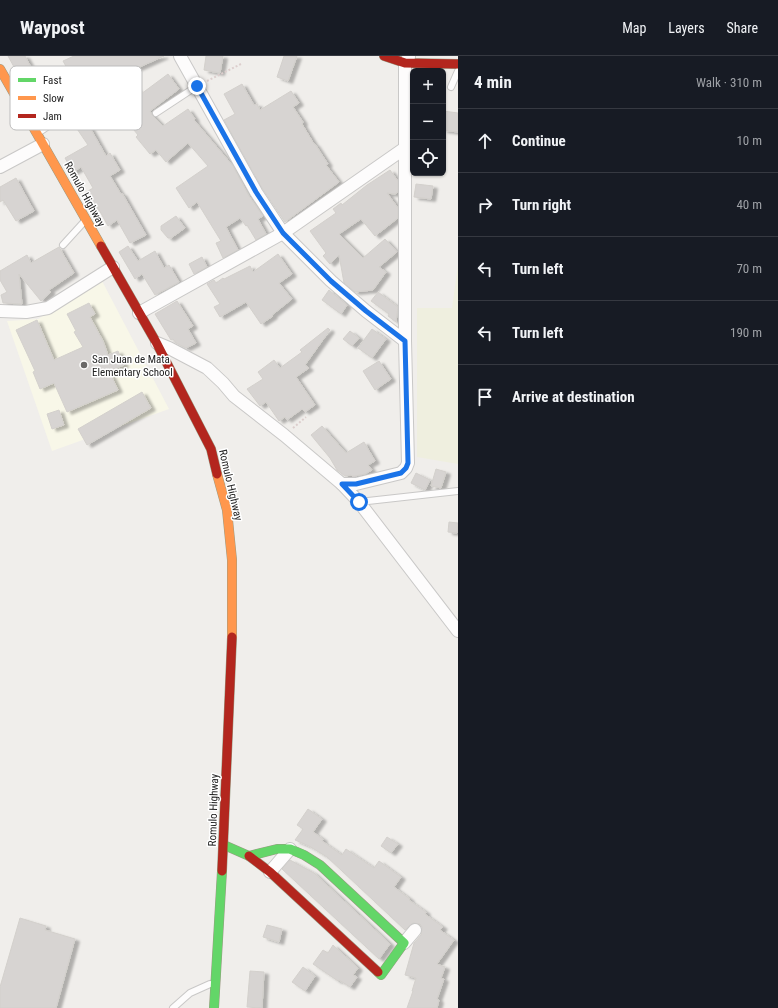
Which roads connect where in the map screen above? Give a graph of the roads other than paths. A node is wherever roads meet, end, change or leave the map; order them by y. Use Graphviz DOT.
graph roads {
  1 [pos="180,56"];
  2 [pos="384,56"];
  3 [pos="407,59"];
  4 [pos="458,64"];
  5 [pos="0,69"];
  6 [pos="458,71"];
  7 [pos="10,86"];
  8 [pos="197,86"];
  9 [pos="451,87"];
  10 [pos="156,114"];
  11 [pos="35,130"];
  12 [pos="49,130"];
  13 [pos="40,139"];
  14 [pos="405,148"];
  15 [pos="0,167"];
  16 [pos="86,220"];
  17 [pos="283,233"];
  18 [pos="63,245"];
  19 [pos="112,267"];
  20 [pos="0,311"];
  21 [pos="139,313"];
  22 [pos="405,341"];
  23 [pos="156,342"];
  24 [pos="342,484"];
  25 [pos="458,491"];
  26 [pos="359,502"];
  27 [pos="458,631"];
  28 [pos="224,845"];
  29 [pos="290,849"];
  30 [pos="249,856"];
  31 [pos="270,872"];
  32 [pos="416,930"];
  33 [pos="406,946"];
  34 [pos="215,982"];
  35 [pos="173,1008"];
  36 [pos="214,1008"];
  1 -- 8 [label="street"];
  2 -- 3 [label="main road"];
  3 -- 4 [label="main road"];
  3 -- 14 [label="street"];
  5 -- 7 [label="main road, Romulo Highway"];
  6 -- 9 [label="lane"];
  8 -- 10 [label="lane"];
  8 -- 17 [label="street"];
  11 -- 13 [label="main road, Romulo Highway"];
  12 -- 13 [label="lane"];
  13 -- 15 [label="street"];
  13 -- 16 [label="main road, Romulo Highway"];
  14 -- 17 [label="street"];
  14 -- 22 [label="street"];
  16 -- 18 [label="lane"];
  16 -- 19 [label="main road, Romulo Highway"];
  17 -- 21 [label="street"];
  17 -- 22 [label="street"];
  19 -- 20 [label="street"];
  19 -- 21 [label="main road, Romulo Highway"];
  21 -- 23 [label="main road, Romulo Highway"];
  22 -- 24 [label="street"];
  23 -- 24 [label="street"];
  23 -- 28 [label="main road, Romulo Highway"];
  24 -- 26 [label="street"];
  25 -- 26 [label="lane"];
  26 -- 27 [label="street"];
  28 -- 30 [label="main road"];
  28 -- 34 [label="main road, Romulo Highway"];
  29 -- 30 [label="main road"];
  29 -- 31 [label="street"];
  29 -- 33 [label="main road"];
  30 -- 31 [label="main road"];
  31 -- 33 [label="main road"];
  32 -- 33 [label="street"];
  34 -- 35 [label="lane"];
  34 -- 36 [label="main road, Romulo Highway"];
}
